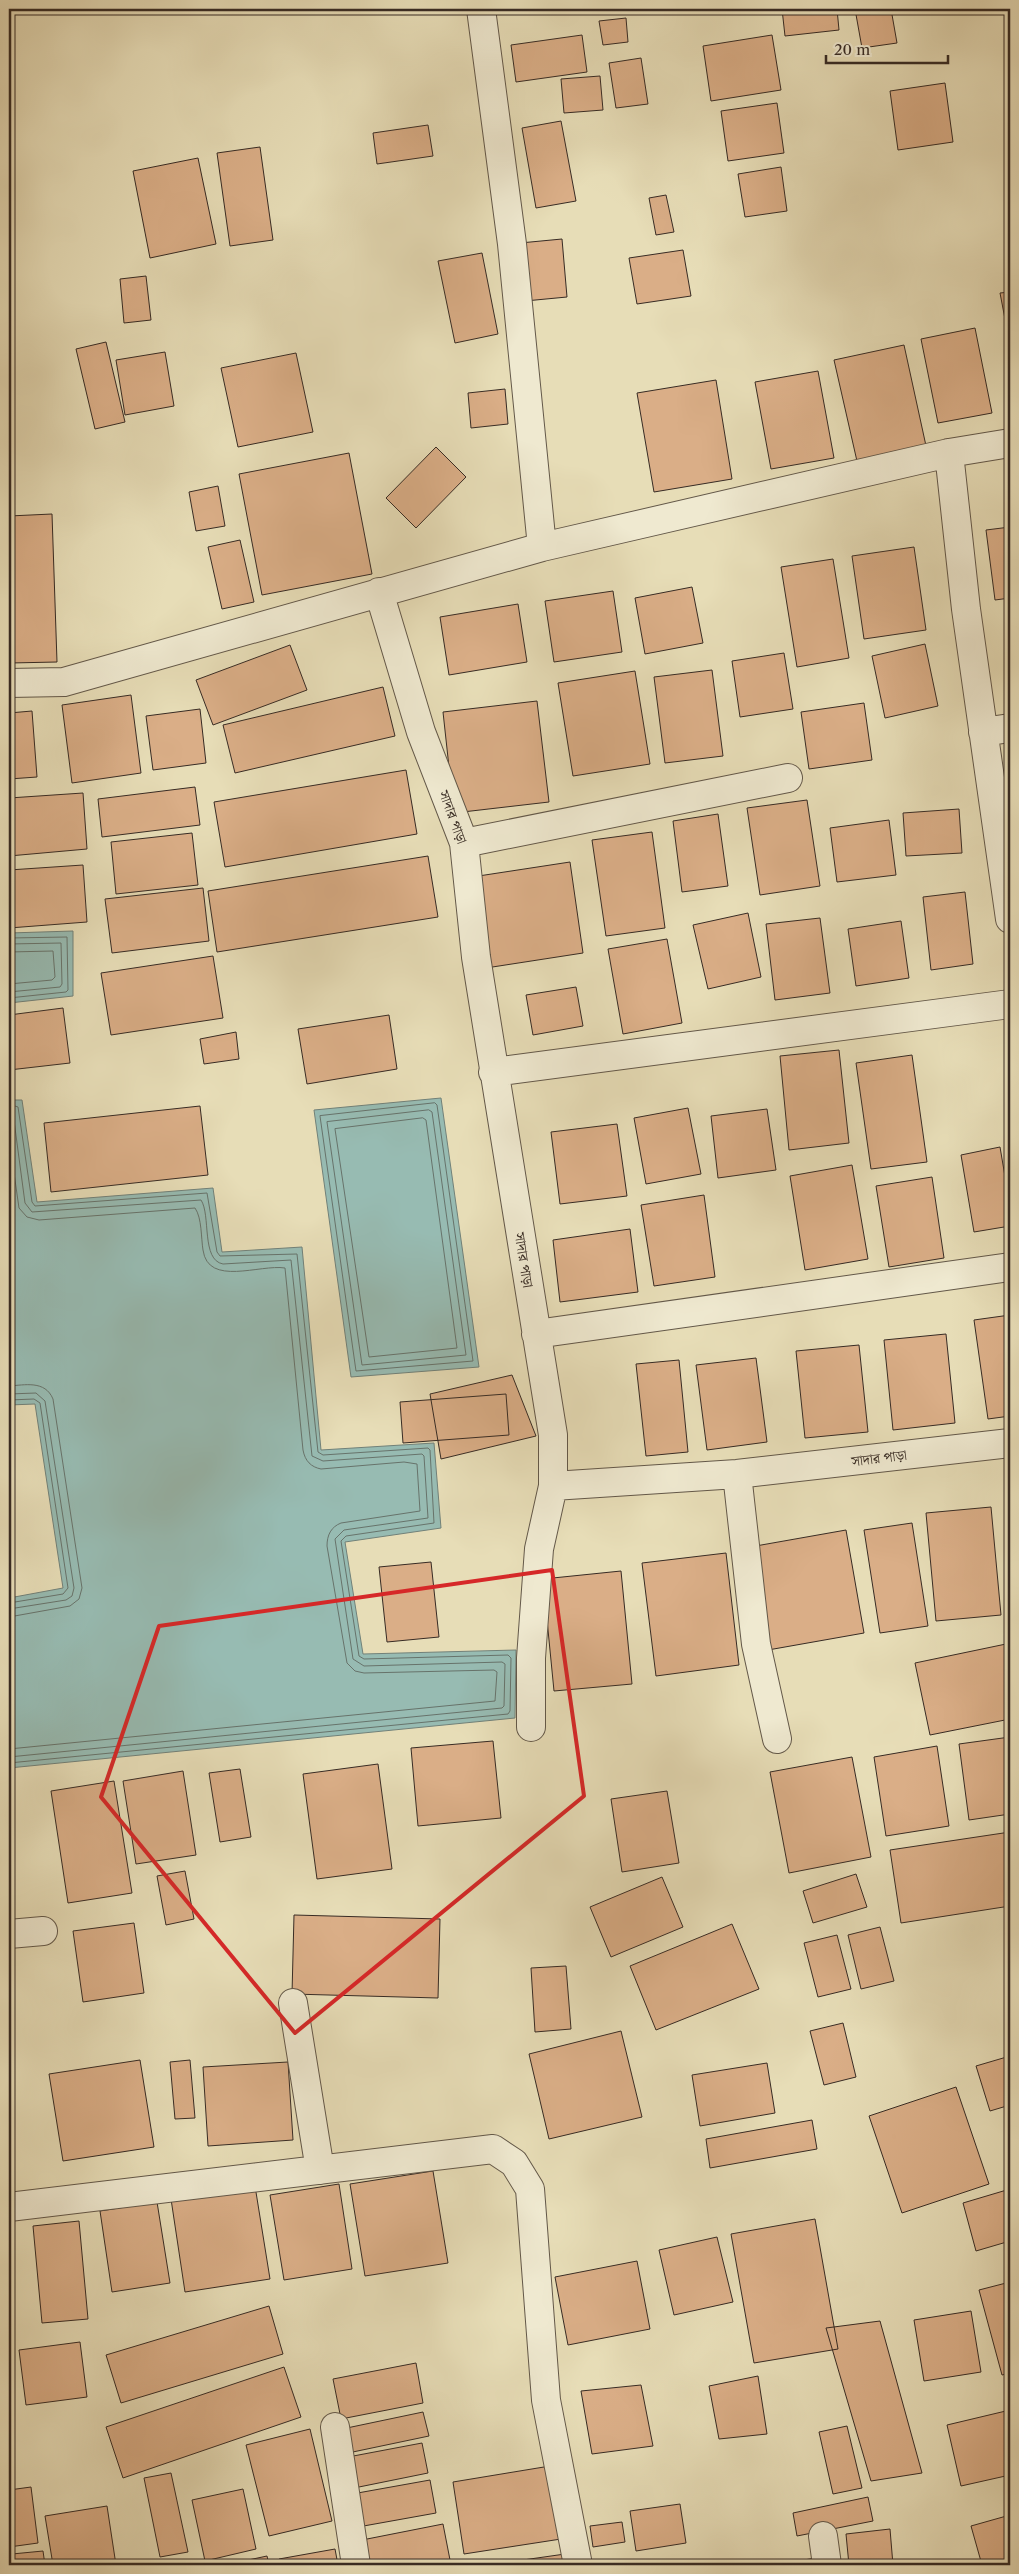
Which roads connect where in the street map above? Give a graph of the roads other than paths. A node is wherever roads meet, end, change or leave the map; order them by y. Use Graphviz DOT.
graph roads {
  1 [pos="474,13"];
  2 [pos="1010,443"];
  3 [pos="949,453"];
  4 [pos="542,547"];
  5 [pos="379,592"];
  6 [pos="9,683"];
  7 [pos="1010,728"];
  8 [pos="983,732"];
  9 [pos="788,778"];
  10 [pos="464,843"];
  11 [pos="1010,919"];
  12 [pos="1010,1004"];
  13 [pos="493,1072"];
  14 [pos="1010,1267"];
  15 [pos="536,1334"];
  16 [pos="1010,1443"];
  17 [pos="737,1474"];
  18 [pos="553,1486"];
  19 [pos="531,1726"];
  20 [pos="777,1739"];
  21 [pos="43,1931"];
  22 [pos="9,1934"];
  23 [pos="293,2003"];
  24 [pos="320,2170"];
  25 [pos="9,2207"];
  26 [pos="335,2427"];
  27 [pos="823,2536"];
  28 [pos="356,2565"];
  29 [pos="578,2565"];
  30 [pos="827,2565"];
  1 -- 4 [label="street"];
  2 -- 3 [label="street"];
  3 -- 4 [label="street"];
  3 -- 8 [label="street"];
  4 -- 5 [label="street"];
  5 -- 6 [label="street"];
  5 -- 10 [label="street, সাদার পাড়া"];
  7 -- 8 [label="street"];
  8 -- 11 [label="street"];
  9 -- 10 [label="street"];
  10 -- 13 [label="street, সাদার পাড়া"];
  12 -- 13 [label="street"];
  13 -- 15 [label="street, সাদার পাড়া"];
  14 -- 15 [label="street"];
  15 -- 18 [label="street, সাদার পাড়া"];
  16 -- 17 [label="street, সাদার পাড়া"];
  17 -- 18 [label="street, সাদার পাড়া"];
  17 -- 20 [label="street"];
  18 -- 19 [label="street"];
  21 -- 22 [label="street"];
  23 -- 24 [label="street"];
  24 -- 25 [label="street"];
  24 -- 29 [label="street"];
  26 -- 28 [label="street"];
  27 -- 30 [label="street"];
}
